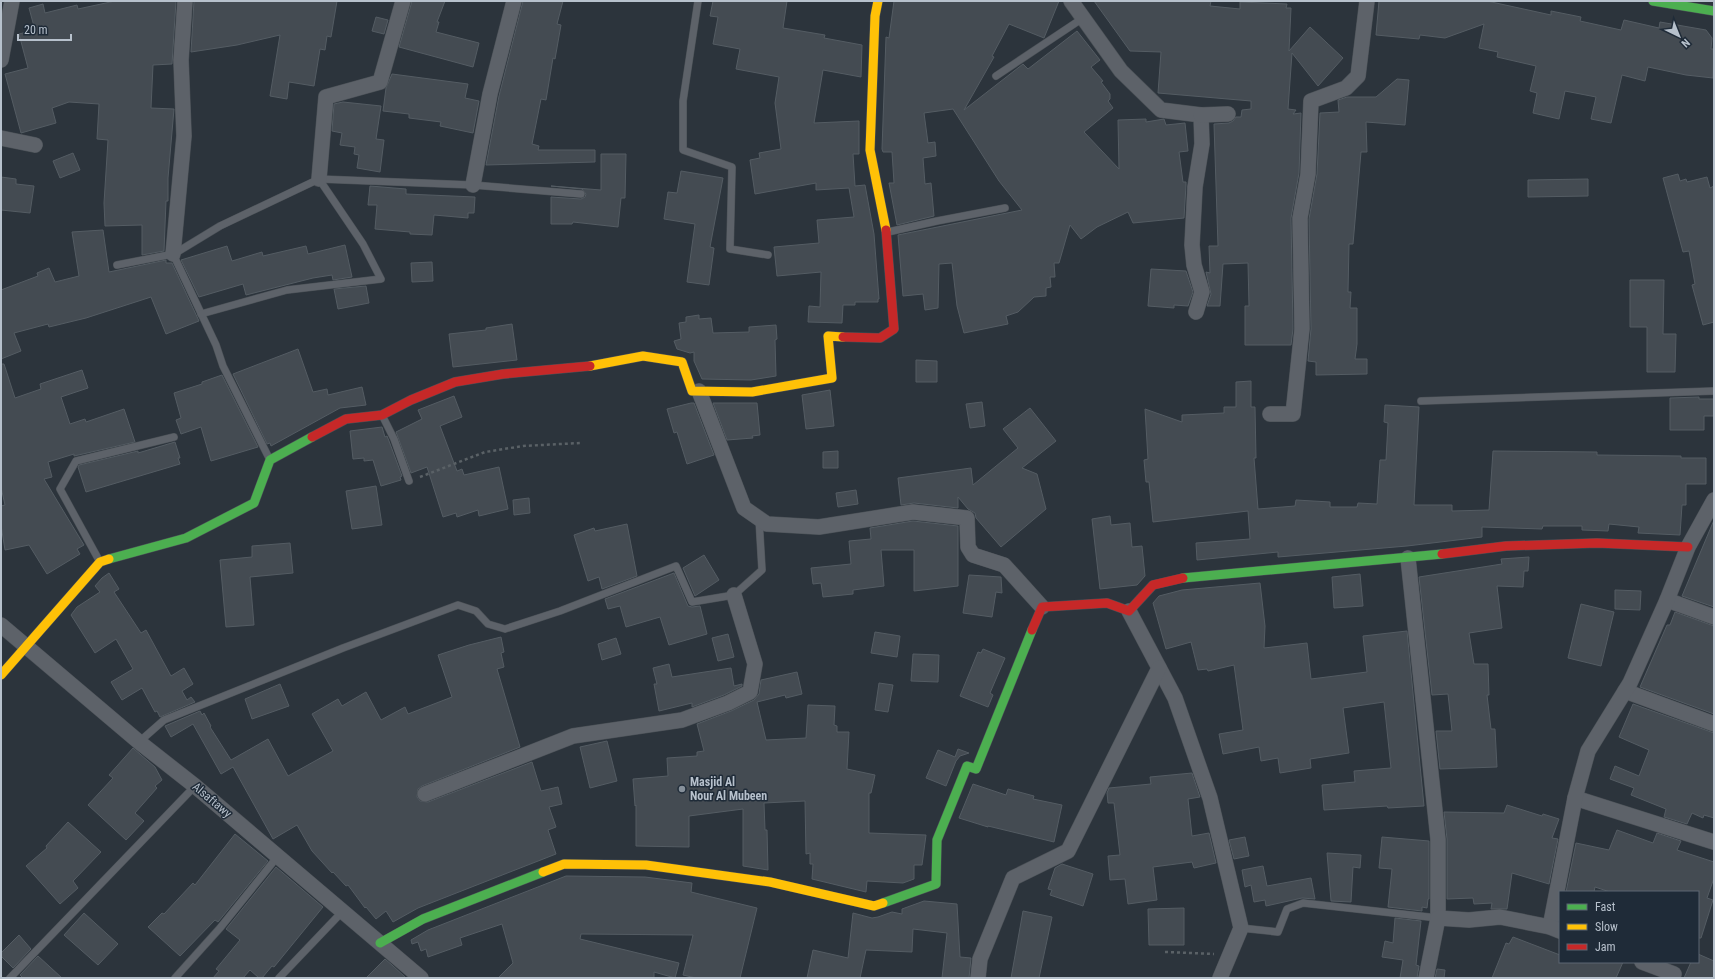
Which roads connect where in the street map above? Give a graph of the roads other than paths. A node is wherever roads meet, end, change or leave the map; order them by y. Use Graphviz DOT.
graph roads {
  1 [pos="185,1"];
  2 [pos="403,1"];
  3 [pos="514,1"];
  4 [pos="698,1"];
  5 [pos="878,1"];
  6 [pos="1071,1"];
  7 [pos="1367,1"];
  8 [pos="1653,1"];
  9 [pos="15,2"];
  10 [pos="1714,11"];
  11 [pos="1083,18"];
  12 [pos="1,60"];
  13 [pos="996,76"];
  14 [pos="1228,114"];
  15 [pos="1201,115"];
  16 [pos="1,138"];
  17 [pos="36,145"];
  18 [pos="319,179"];
  19 [pos="473,184"];
  20 [pos="581,194"];
  21 [pos="1005,208"];
  22 [pos="886,232"];
  23 [pos="174,254"];
  24 [pos="768,255"];
  25 [pos="118,265"];
  26 [pos="1196,312"];
  27 [pos="201,314"];
  28 [pos="699,391"];
  29 [pos="1714,391"];
  30 [pos="1421,401"];
  31 [pos="1270,414"];
  32 [pos="382,415"];
  33 [pos="174,436"];
  34 [pos="270,460"];
  35 [pos="409,481"];
  36 [pos="1714,500"];
  37 [pos="1710,516"];
  38 [pos="759,518"];
  39 [pos="1688,547"];
  40 [pos="1408,558"];
  41 [pos="100,562"];
  42 [pos="734,595"];
  43 [pos="1667,600"];
  44 [pos="1042,608"];
  45 [pos="1129,611"];
  46 [pos="1714,617"];
  47 [pos="1,625"];
  48 [pos="26,648"];
  49 [pos="1159,668"];
  50 [pos="1,675"];
  51 [pos="1625,691"];
  52 [pos="1714,724"];
  53 [pos="139,742"];
  54 [pos="195,786"];
  55 [pos="425,794"];
  56 [pos="1575,798"];
  57 [pos="1714,842"];
  58 [pos="278,856"];
  59 [pos="1561,891"];
  60 [pos="1559,903"];
  61 [pos="342,912"];
  62 [pos="1438,918"];
  63 [pos="1241,928"];
  64 [pos="1555,929"];
  65 [pos="380,943"];
  66 [pos="1645,963"];
  67 [pos="1674,974"];
  68 [pos="10,978"];
  69 [pos="175,978"];
  70 [pos="279,978"];
  71 [pos="421,978"];
  72 [pos="978,978"];
  73 [pos="1220,978"];
  74 [pos="1426,978"];
  1 -- 23 [label="street"];
  2 -- 18 [label="street"];
  3 -- 19 [label="street"];
  4 -- 24 [label="lane"];
  5 -- 22 [label="street"];
  6 -- 11 [label="street"];
  7 -- 31 [label="street"];
  8 -- 10 [label="street"];
  9 -- 12 [label="street"];
  11 -- 13 [label="lane"];
  11 -- 15 [label="street"];
  14 -- 15 [label="street"];
  15 -- 26 [label="street"];
  16 -- 17 [label="street"];
  18 -- 19 [label="lane"];
  18 -- 23 [label="lane"];
  18 -- 27 [label="lane"];
  19 -- 20 [label="lane"];
  21 -- 22 [label="lane"];
  22 -- 28 [label="street"];
  23 -- 25 [label="lane"];
  23 -- 27 [label="lane"];
  27 -- 34 [label="lane"];
  28 -- 32 [label="street"];
  28 -- 38 [label="street"];
  29 -- 30 [label="lane"];
  32 -- 34 [label="street"];
  32 -- 35 [label="lane"];
  33 -- 41 [label="lane"];
  34 -- 41 [label="street"];
  36 -- 37 [label="street"];
  37 -- 39 [label="street"];
  38 -- 42 [label="lane"];
  38 -- 44 [label="street"];
  39 -- 40 [label="street"];
  39 -- 43 [label="street"];
  40 -- 45 [label="street"];
  40 -- 62 [label="street"];
  41 -- 48 [label="street"];
  42 -- 53 [label="lane"];
  42 -- 55 [label="street"];
  43 -- 46 [label="street"];
  43 -- 51 [label="street"];
  44 -- 45 [label="street"];
  44 -- 65 [label="street"];
  45 -- 49 [label="street"];
  47 -- 48 [label="street, Alsaftawy"];
  48 -- 50 [label="street"];
  48 -- 53 [label="street, Alsaftawy"];
  49 -- 63 [label="street"];
  49 -- 72 [label="street"];
  51 -- 52 [label="street"];
  51 -- 56 [label="street"];
  53 -- 54 [label="street, Alsaftawy"];
  54 -- 58 [label="street, Alsaftawy"];
  54 -- 68 [label="lane"];
  56 -- 57 [label="street"];
  56 -- 59 [label="street"];
  58 -- 61 [label="street, Alsaftawy"];
  58 -- 69 [label="lane"];
  60 -- 64 [label="street"];
  61 -- 65 [label="street, Alsaftawy"];
  61 -- 70 [label="lane"];
  62 -- 63 [label="lane"];
  62 -- 64 [label="street"];
  62 -- 74 [label="street"];
  63 -- 73 [label="street"];
  65 -- 71 [label="street, Alsaftawy"];
  66 -- 67 [label="street"];
}
